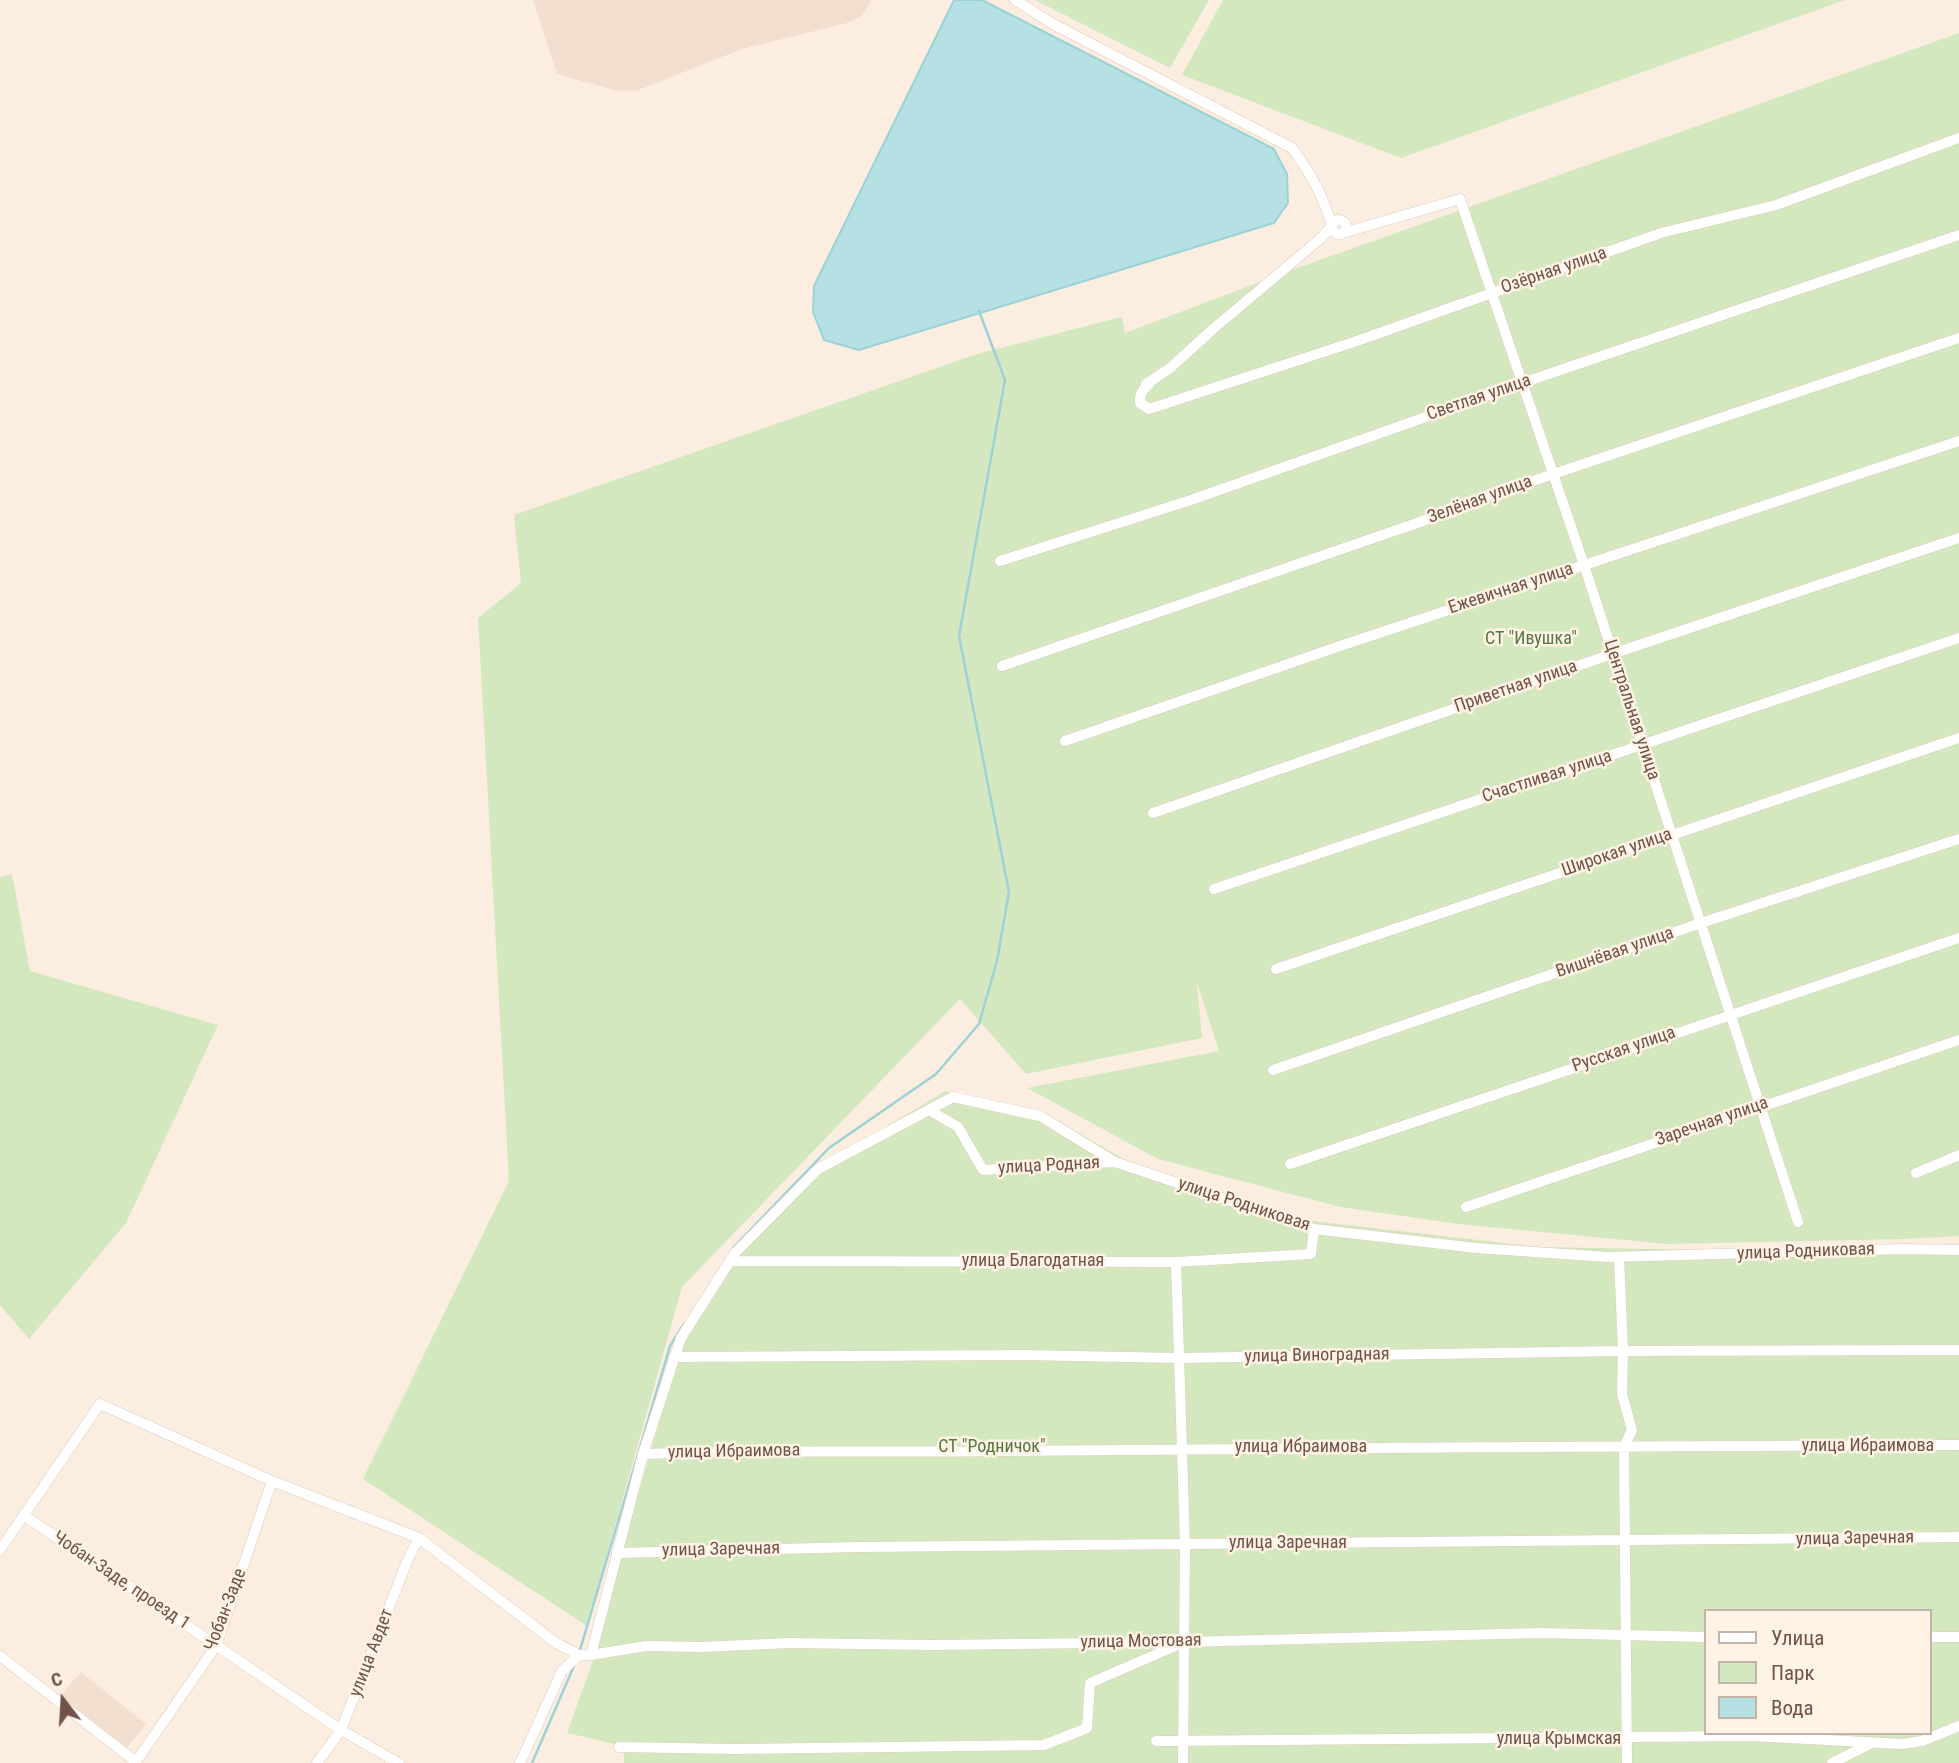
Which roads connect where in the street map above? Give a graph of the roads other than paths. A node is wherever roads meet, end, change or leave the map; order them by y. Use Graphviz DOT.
graph roads {
  1 [pos="1015,0"];
  2 [pos="1959,138"];
  3 [pos="1326,204"];
  4 [pos="1332,226"];
  5 [pos="1343,228"];
  6 [pos="1959,236"];
  7 [pos="1320,239"];
  8 [pos="1491,293"];
  9 [pos="1959,338"];
  10 [pos="1150,383"];
  11 [pos="1522,383"];
  12 [pos="1138,386"];
  13 [pos="1959,440"];
  14 [pos="1553,474"];
  15 [pos="1959,538"];
  16 [pos="1000,561"];
  17 [pos="1584,565"];
  18 [pos="1959,638"];
  19 [pos="1612,654"];
  20 [pos="1002,666"];
  21 [pos="1959,738"];
  22 [pos="1065,741"];
  23 [pos="1642,745"];
  24 [pos="1153,813"];
  25 [pos="1672,834"];
  26 [pos="1959,839"];
  27 [pos="1214,888"];
  28 [pos="1701,923"];
  29 [pos="1959,938"];
  30 [pos="1276,969"];
  31 [pos="1730,1014"];
  32 [pos="1959,1040"];
  33 [pos="1273,1070"];
  34 [pos="1760,1105"];
  35 [pos="929,1110"];
  36 [pos="1959,1155"];
  37 [pos="1115,1162"];
  38 [pos="1290,1164"];
  39 [pos="1916,1174"];
  40 [pos="1466,1207"];
  41 [pos="1798,1222"];
  42 [pos="1314,1229"];
  43 [pos="1959,1250"];
  44 [pos="1619,1257"];
  45 [pos="730,1261"];
  46 [pos="1176,1262"];
  47 [pos="1959,1350"];
  48 [pos="1623,1351"];
  49 [pos="674,1357"];
  50 [pos="1178,1358"];
  51 [pos="1959,1445"];
  52 [pos="1624,1447"];
  53 [pos="1182,1448"];
  54 [pos="643,1454"];
  55 [pos="272,1481"];
  56 [pos="25,1516"];
  57 [pos="1959,1537"];
  58 [pos="419,1538"];
  59 [pos="1625,1541"];
  60 [pos="1185,1544"];
  61 [pos="0,1550"];
  62 [pos="617,1553"];
  63 [pos="1625,1636"];
  64 [pos="1703,1637"];
  65 [pos="1931,1637"];
  66 [pos="1959,1637"];
  67 [pos="1184,1642"];
  68 [pos="216,1646"];
  69 [pos="579,1655"];
  70 [pos="591,1655"];
  71 [pos="0,1656"];
  72 [pos="1959,1726"];
  73 [pos="341,1730"];
  74 [pos="1627,1739"];
  75 [pos="1183,1740"];
  76 [pos="1156,1741"];
  77 [pos="1876,1742"];
  78 [pos="619,1747"];
  79 [pos="136,1762"];
  80 [pos="317,1763"];
  81 [pos="399,1763"];
  82 [pos="520,1763"];
  83 [pos="1183,1763"];
  84 [pos="1627,1763"];
  85 [pos="1832,1763"];
  1 -- 3 [label="street"];
  2 -- 8 [label="street, Озёрная улица"];
  3 -- 4 [label="street"];
  3 -- 5 [label="street"];
  4 -- 5 [label="street"];
  4 -- 7 [label="street"];
  5 -- 7 [label="street"];
  5 -- 8 [label="street, Центральная улица"];
  6 -- 11 [label="street, Светлая улица"];
  7 -- 10 [label="street"];
  8 -- 10 [label="street, Озёрная улица"];
  8 -- 11 [label="street, Центральная улица"];
  9 -- 14 [label="street, Зелёная улица"];
  10 -- 12 [label="street"];
  11 -- 14 [label="street, Центральная улица"];
  11 -- 16 [label="street, Светлая улица"];
  13 -- 17 [label="street, Ежевичная улица"];
  14 -- 17 [label="street, Центральная улица"];
  14 -- 20 [label="street, Зелёная улица"];
  15 -- 19 [label="street, Приветная улица"];
  17 -- 19 [label="street, Центральная улица"];
  17 -- 22 [label="street, Ежевичная улица"];
  18 -- 23 [label="street, Счастливая улица"];
  19 -- 23 [label="street, Центральная улица"];
  19 -- 24 [label="street, Приветная улица"];
  21 -- 25 [label="street, Широкая улица"];
  23 -- 25 [label="street, Центральная улица"];
  23 -- 27 [label="street, Счастливая улица"];
  25 -- 28 [label="street, Центральная улица"];
  25 -- 30 [label="street, Широкая улица"];
  26 -- 28 [label="street, Вишнёвая улица"];
  28 -- 31 [label="street, Центральная улица"];
  28 -- 33 [label="street, Вишнёвая улица"];
  29 -- 31 [label="street, Русская улица"];
  31 -- 34 [label="street, Центральная улица"];
  31 -- 38 [label="street, Русская улица"];
  32 -- 34 [label="street, Заречная улица"];
  34 -- 40 [label="street, Заречная улица"];
  34 -- 41 [label="street, Центральная улица"];
  35 -- 37 [label="street, улица Родниковая"];
  35 -- 37 [label="street, улица Родная"];
  35 -- 45 [label="street, улица Родниковая"];
  36 -- 39 [label="street"];
  37 -- 42 [label="street, улица Родниковая"];
  42 -- 44 [label="street, улица Родниковая"];
  42 -- 46 [label="street, улица Благодатная"];
  43 -- 44 [label="street, улица Родниковая"];
  44 -- 48 [label="street"];
  45 -- 46 [label="street, улица Благодатная"];
  45 -- 49 [label="street, улица Родниковая"];
  46 -- 50 [label="street"];
  47 -- 48 [label="street, улица Виноградная"];
  48 -- 50 [label="street, улица Виноградная"];
  48 -- 52 [label="street"];
  49 -- 50 [label="street, улица Виноградная"];
  49 -- 54 [label="street, улица Родниковая"];
  50 -- 53 [label="street"];
  51 -- 52 [label="street, улица Ибраимова"];
  52 -- 53 [label="street, улица Ибраимова"];
  52 -- 59 [label="street"];
  53 -- 54 [label="street, улица Ибраимова"];
  53 -- 60 [label="street"];
  54 -- 62 [label="street, улица Родниковая"];
  55 -- 56 [label="street"];
  55 -- 58 [label="street"];
  55 -- 68 [label="street, Чобан-Заде"];
  56 -- 61 [label="street"];
  56 -- 68 [label="street, Чобан-Заде, проезд 1"];
  57 -- 59 [label="street, улица Заречная"];
  58 -- 69 [label="street"];
  58 -- 73 [label="street, улица Авдет"];
  59 -- 60 [label="street, улица Заречная"];
  59 -- 63 [label="street"];
  60 -- 62 [label="street, улица Заречная"];
  60 -- 67 [label="street"];
  62 -- 70 [label="street, улица Родниковая"];
  63 -- 64 [label="street, улица Мостовая"];
  63 -- 67 [label="street, улица Мостовая"];
  63 -- 74 [label="street"];
  65 -- 66 [label="street"];
  67 -- 70 [label="street, улица Мостовая"];
  67 -- 75 [label="street"];
  67 -- 78 [label="street"];
  68 -- 73 [label="street, Чобан-Заде, проезд 1"];
  68 -- 79 [label="street, Чобан-Заде"];
  69 -- 70 [label="street, улица Мостовая"];
  69 -- 82 [label="street"];
  71 -- 79 [label="street"];
  72 -- 77 [label="street, улица Крымская"];
  73 -- 80 [label="street, улица Авдет"];
  73 -- 81 [label="street, Чобан-Заде, проезд 1"];
  74 -- 75 [label="street, улица Крымская"];
  74 -- 77 [label="street, улица Крымская"];
  74 -- 84 [label="street"];
  75 -- 76 [label="street, улица Крымская"];
  75 -- 83 [label="street"];
  77 -- 85 [label="street"];
}
